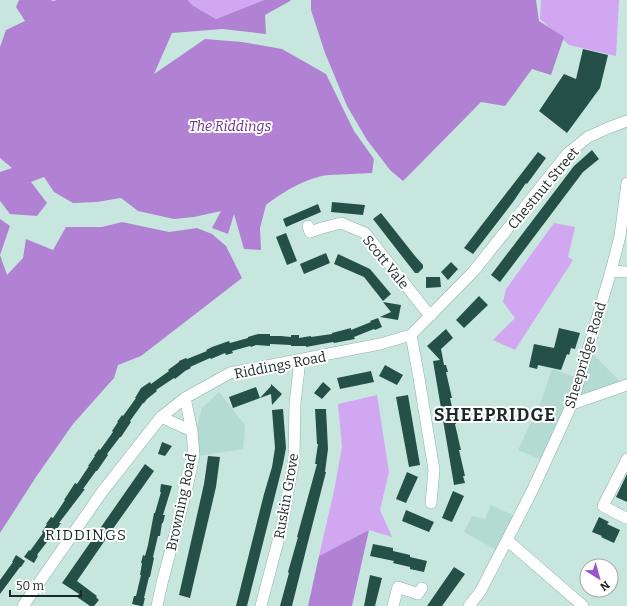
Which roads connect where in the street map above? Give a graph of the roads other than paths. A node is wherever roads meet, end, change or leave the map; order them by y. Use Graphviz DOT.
graph roads {
  1 [pos="627,120"];
  2 [pos="627,126"];
  3 [pos="627,183"];
  4 [pos="310,232"];
  5 [pos="611,271"];
  6 [pos="472,272"];
  7 [pos="627,272"];
  8 [pos="430,316"];
  9 [pos="411,335"];
  10 [pos="300,360"];
  11 [pos="627,385"];
  12 [pos="185,398"];
  13 [pos="572,404"];
  14 [pos="161,417"];
  15 [pos="192,431"];
  16 [pos="625,466"];
  17 [pos="431,503"];
  18 [pos="626,518"];
  19 [pos="507,540"];
  20 [pos="422,588"];
  21 [pos="394,604"];
  22 [pos="23,606"];
  23 [pos="157,606"];
  24 [pos="261,606"];
  25 [pos="469,606"];
  26 [pos="583,606"];
  1 -- 2 [label="street"];
  1 -- 6 [label="street, Chestnut Street"];
  3 -- 5 [label="street, Sheepridge Road"];
  4 -- 8 [label="street, Scott Vale"];
  5 -- 7 [label="street"];
  5 -- 13 [label="street, Sheepridge Road"];
  6 -- 8 [label="street, Riddings Road"];
  8 -- 9 [label="street, Riddings Road"];
  9 -- 10 [label="street, Riddings Road"];
  9 -- 17 [label="street"];
  10 -- 12 [label="street, Riddings Road"];
  10 -- 24 [label="street, Ruskin Grove"];
  11 -- 13 [label="street"];
  12 -- 14 [label="street, Riddings Road"];
  12 -- 15 [label="street, Browning Road"];
  13 -- 19 [label="street, Sheepridge Road"];
  14 -- 15 [label="street"];
  14 -- 22 [label="street, Riddings Road"];
  15 -- 23 [label="street, Browning Road"];
  16 -- 18 [label="street"];
  19 -- 25 [label="street, Sheepridge Road"];
  19 -- 26 [label="street"];
  20 -- 21 [label="street"];
}
